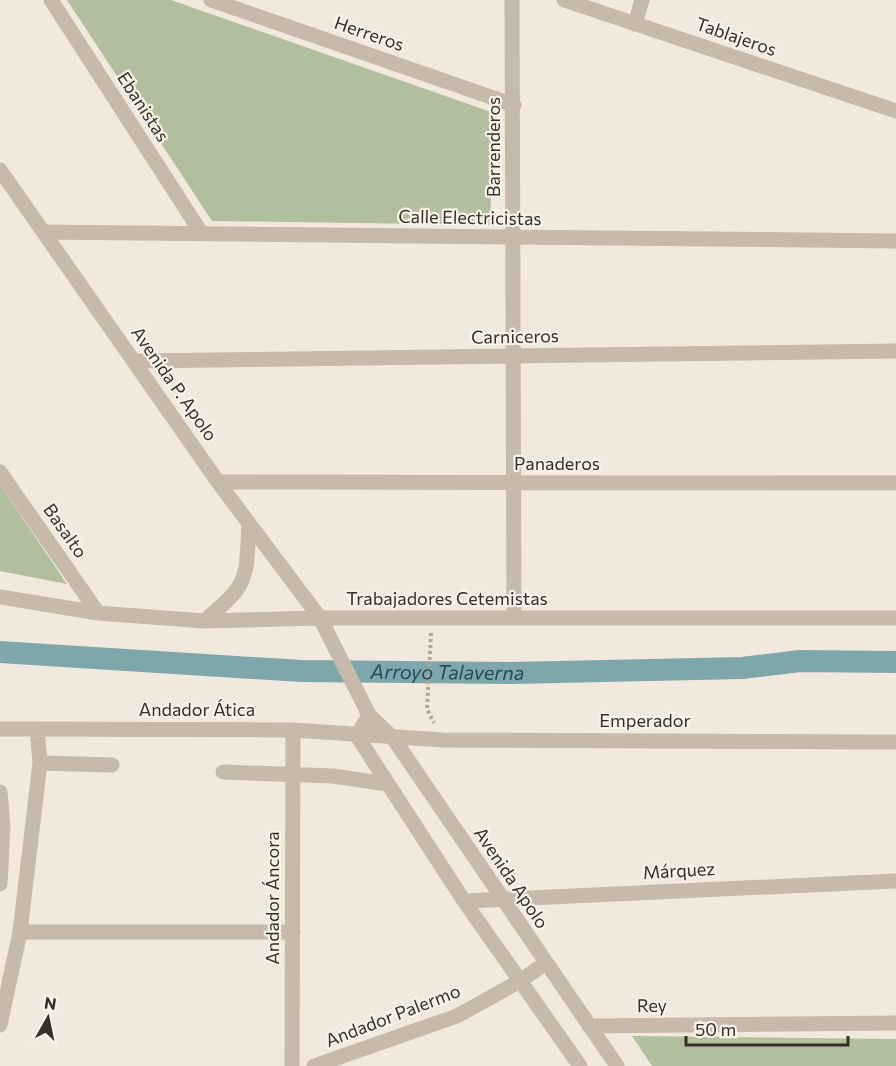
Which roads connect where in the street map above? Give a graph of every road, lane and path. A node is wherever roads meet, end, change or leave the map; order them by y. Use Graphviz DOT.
graph roads {
  1 [pos="51,0"];
  2 [pos="211,0"];
  3 [pos="512,0"];
  4 [pos="564,0"];
  5 [pos="642,0"];
  6 [pos="635,24"];
  7 [pos="514,105"];
  8 [pos="896,111"];
  9 [pos="0,170"];
  10 [pos="44,231"];
  11 [pos="202,234"];
  12 [pos="513,238"];
  13 [pos="896,241"];
  14 [pos="896,351"];
  15 [pos="513,356"];
  16 [pos="134,361"];
  17 [pos="0,472"];
  18 [pos="218,482"];
  19 [pos="896,483"];
  20 [pos="514,484"];
  21 [pos="249,523"];
  22 [pos="0,597"];
  23 [pos="98,613"];
  24 [pos="320,618"];
  25 [pos="514,618"];
  26 [pos="896,618"];
  27 [pos="204,621"];
  28 [pos="429,640"];
  29 [pos="427,709"];
  30 [pos="366,710"];
  31 [pos="0,729"];
  32 [pos="37,729"];
  33 [pos="293,730"];
  34 [pos="357,736"];
  35 [pos="393,738"];
  36 [pos="896,742"];
  37 [pos="40,763"];
  38 [pos="112,765"];
  39 [pos="223,772"];
  40 [pos="293,775"];
  41 [pos="387,784"];
  42 [pos="0,792"];
  43 [pos="896,881"];
  44 [pos="0,884"];
  45 [pos="502,899"];
  46 [pos="464,901"];
  47 [pos="20,932"];
  48 [pos="293,932"];
  49 [pos="546,963"];
  50 [pos="520,981"];
  51 [pos="896,1023"];
  52 [pos="0,1025"];
  53 [pos="589,1026"];
  54 [pos="292,1066"];
  55 [pos="314,1066"];
  56 [pos="580,1066"];
  57 [pos="616,1066"];
  1 -- 11 [label="street, Ebanistas"];
  2 -- 7 [label="street, Herreros"];
  3 -- 7 [label="street, Barrenderos"];
  4 -- 6 [label="street, Tablajeros"];
  5 -- 6 [label="street"];
  6 -- 8 [label="street, Tablajeros"];
  7 -- 12 [label="street, Barrenderos"];
  9 -- 10 [label="street, Avenida P. Apolo"];
  10 -- 11 [label="street, Calle Electricistas"];
  10 -- 16 [label="street, Avenida P. Apolo"];
  11 -- 12 [label="street, Calle Electricistas"];
  12 -- 13 [label="street, Calle Electricistas"];
  12 -- 15 [label="street, Barrenderos"];
  14 -- 15 [label="street, Carniceros"];
  15 -- 16 [label="street, Carniceros"];
  15 -- 20 [label="street, Barrenderos"];
  16 -- 18 [label="street, Avenida P. Apolo"];
  17 -- 23 [label="street, Basalto"];
  18 -- 20 [label="street, Panaderos"];
  18 -- 21 [label="street, Avenida P. Apolo"];
  19 -- 20 [label="street, Panaderos"];
  20 -- 25 [label="street, Barrenderos"];
  21 -- 24 [label="street, Avenida P. Apolo"];
  21 -- 27 [label="street"];
  22 -- 23 [label="street, Trabajadores Cetemistas"];
  23 -- 27 [label="street, Trabajadores Cetemistas"];
  24 -- 25 [label="street, Trabajadores Cetemistas"];
  24 -- 27 [label="street, Trabajadores Cetemistas"];
  24 -- 30 [label="street, Avenida Apolo"];
  25 -- 26 [label="street, Trabajadores Cetemistas"];
  28 -- 29 [label="path"];
  30 -- 34 [label="street"];
  30 -- 35 [label="street, Avenida Apolo"];
  31 -- 32 [label="street, Andador Ática"];
  32 -- 33 [label="street, Andador Ática"];
  32 -- 37 [label="street"];
  33 -- 34 [label="street, Andador Ática"];
  33 -- 40 [label="street, Andador Áncora"];
  34 -- 35 [label="street, Andador Ática"];
  34 -- 41 [label="street"];
  35 -- 36 [label="street, Emperador"];
  35 -- 45 [label="street, Avenida Apolo"];
  37 -- 38 [label="street"];
  37 -- 47 [label="street"];
  39 -- 40 [label="street"];
  40 -- 41 [label="street"];
  40 -- 48 [label="street, Andador Áncora"];
  41 -- 46 [label="street"];
  42 -- 44 [label="street"];
  43 -- 45 [label="street, Márquez"];
  45 -- 46 [label="street, Márquez"];
  45 -- 49 [label="street, Avenida Apolo"];
  46 -- 50 [label="street"];
  47 -- 48 [label="street"];
  47 -- 52 [label="street"];
  48 -- 54 [label="street, Andador Áncora"];
  49 -- 50 [label="street, Andador Palermo"];
  49 -- 53 [label="street, Avenida Apolo"];
  50 -- 55 [label="street, Andador Palermo"];
  50 -- 56 [label="street"];
  51 -- 53 [label="street, Rey"];
  53 -- 57 [label="street, Avenida Apolo"];
}
